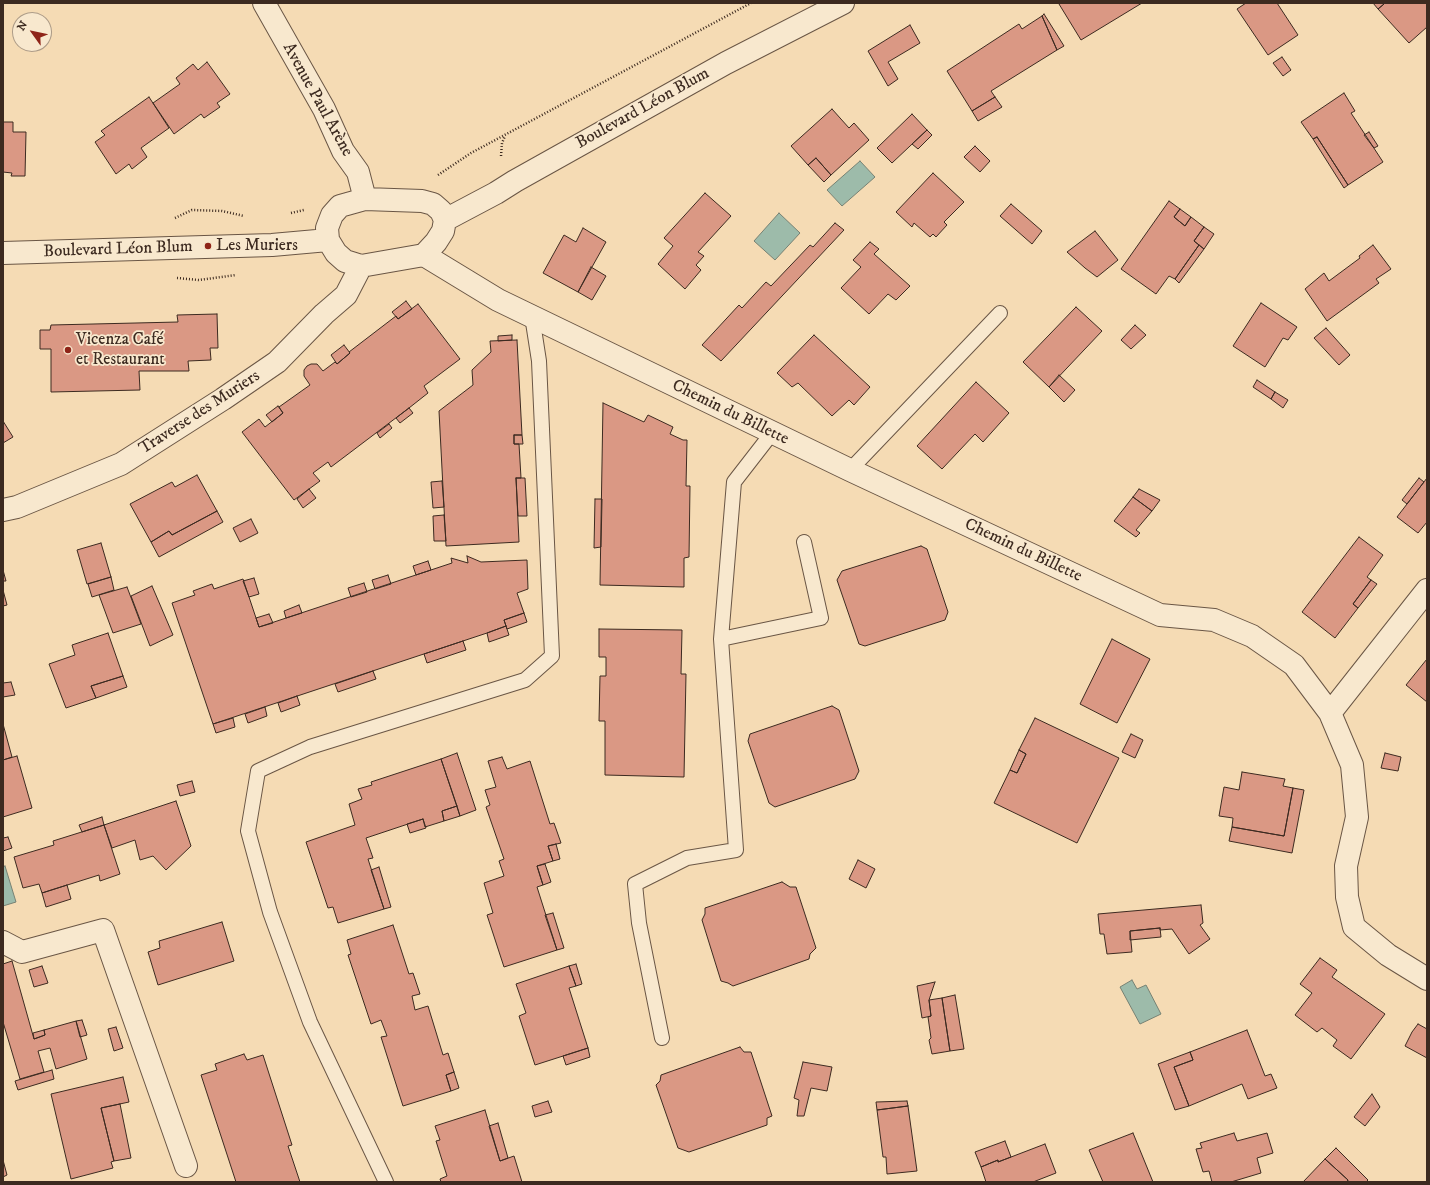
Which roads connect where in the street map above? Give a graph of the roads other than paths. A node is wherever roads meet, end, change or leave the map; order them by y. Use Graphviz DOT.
graph roads {
  1 [pos="264,3"];
  2 [pos="843,3"];
  3 [pos="365,199"];
  4 [pos="445,220"];
  5 [pos="328,240"];
  6 [pos="3,253"];
  7 [pos="424,255"];
  8 [pos="361,266"];
  9 [pos="1000,313"];
  10 [pos="532,316"];
  11 [pos="772,433"];
  12 [pos="850,470"];
  13 [pos="3,510"];
  14 [pos="804,542"];
  15 [pos="1427,590"];
  16 [pos="721,639"];
  17 [pos="1330,713"];
  18 [pos="3,942"];
  19 [pos="1427,979"];
  20 [pos="662,1038"];
  21 [pos="186,1166"];
  22 [pos="386,1182"];
  1 -- 3 [label="street, Avenue Paul Arène"];
  2 -- 4 [label="street, Boulevard Léon Blum"];
  3 -- 4 [label="street"];
  3 -- 5 [label="street"];
  4 -- 7 [label="street"];
  5 -- 6 [label="street, Boulevard Léon Blum"];
  5 -- 8 [label="street"];
  7 -- 8 [label="street"];
  7 -- 10 [label="street, Chemin du Billette"];
  8 -- 13 [label="street, Traverse des Muriers"];
  9 -- 12 [label="lane"];
  10 -- 11 [label="street, Chemin du Billette"];
  10 -- 22 [label="lane"];
  11 -- 12 [label="street, Chemin du Billette"];
  11 -- 16 [label="lane"];
  12 -- 17 [label="street, Chemin du Billette"];
  14 -- 16 [label="lane"];
  15 -- 17 [label="street"];
  16 -- 20 [label="lane"];
  17 -- 19 [label="street, Chemin du Billette"];
  18 -- 21 [label="street"];
}
